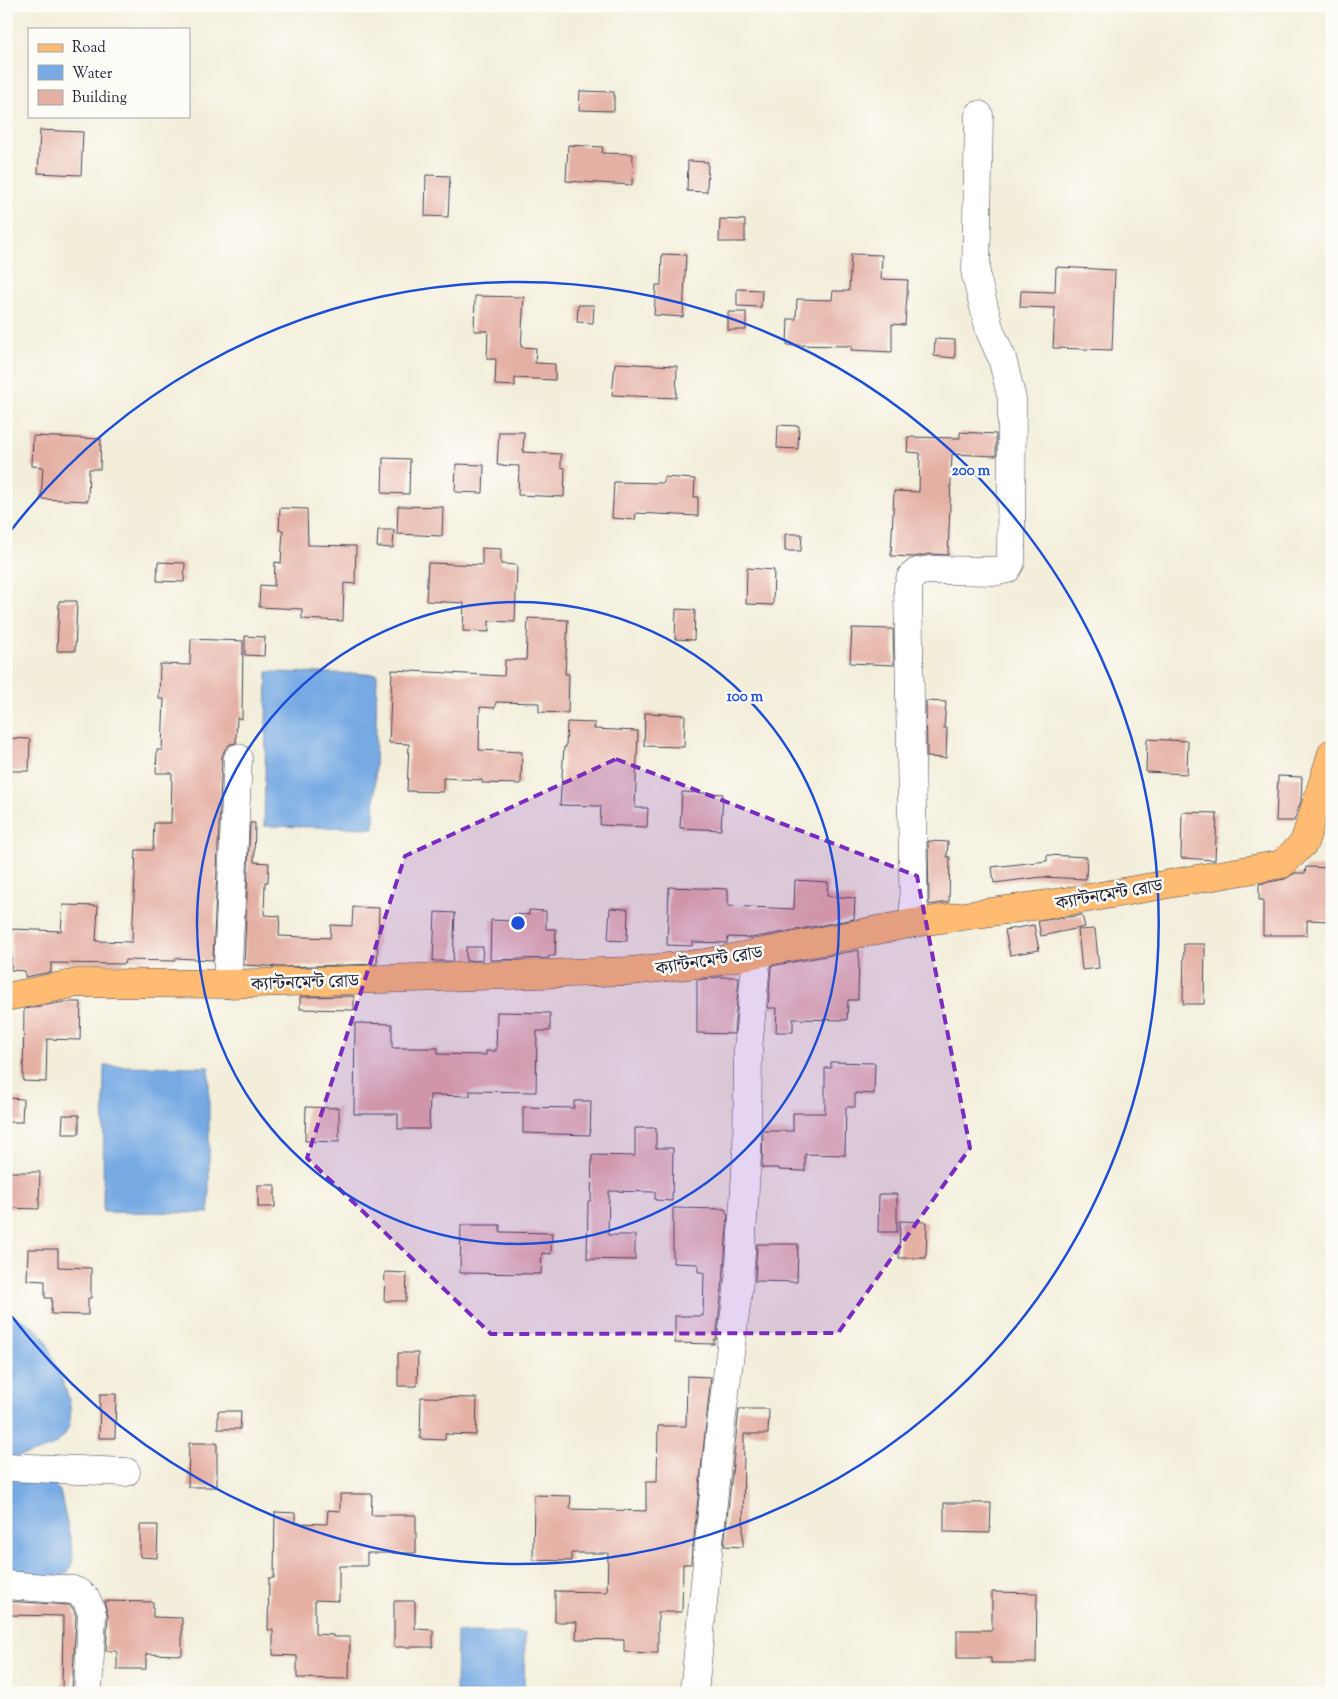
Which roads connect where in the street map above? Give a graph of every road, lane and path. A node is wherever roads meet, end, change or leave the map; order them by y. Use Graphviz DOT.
graph roads {
  1 [pos="979,115"];
  2 [pos="1332,753"];
  3 [pos="238,758"];
  4 [pos="914,923"];
  5 [pos="757,953"];
  6 [pos="227,984"];
  7 [pos="6,997"];
  8 [pos="6,1467"];
  9 [pos="126,1472"];
  10 [pos="6,1585"];
  11 [pos="88,1693"];
  12 [pos="694,1693"];
  1 -- 4 [label="street"];
  2 -- 4 [label="main road, ক্যান্টনমেন্ট রোড"];
  3 -- 6 [label="street"];
  4 -- 5 [label="main road, ক্যান্টনমেন্ট রোড"];
  5 -- 6 [label="main road, ক্যান্টনমেন্ট রোড"];
  5 -- 12 [label="street"];
  6 -- 7 [label="main road, ক্যান্টনমেন্ট রোড"];
  8 -- 9 [label="street"];
  10 -- 11 [label="street"];
}
